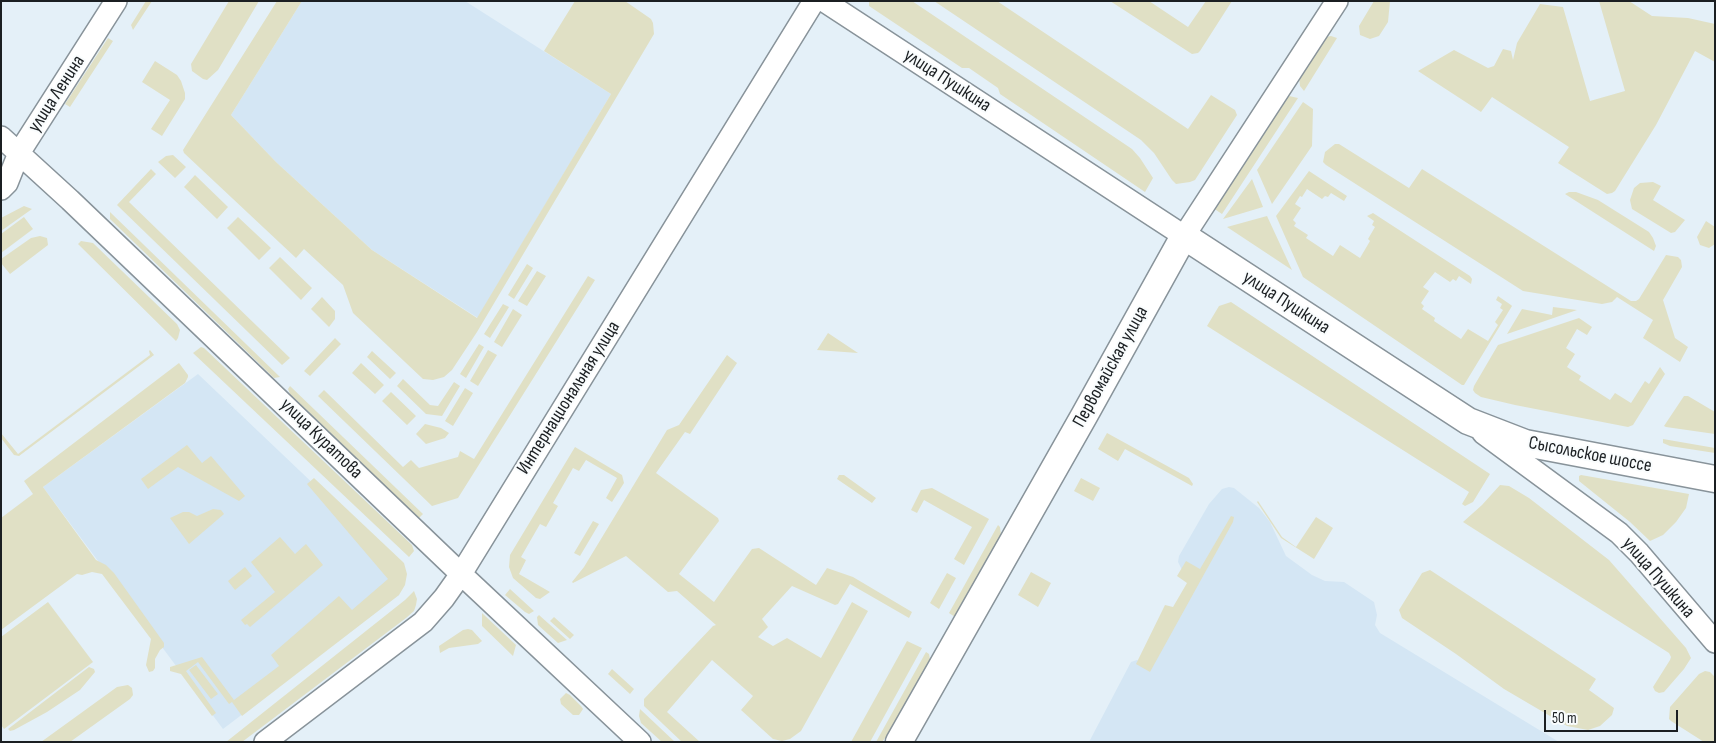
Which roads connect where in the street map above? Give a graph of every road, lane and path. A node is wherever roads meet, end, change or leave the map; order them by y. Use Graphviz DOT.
graph roads {
  1 [pos="116,1"];
  2 [pos="814,1"];
  3 [pos="824,1"];
  4 [pos="1337,1"];
  5 [pos="1,137"];
  6 [pos="19,153"];
  7 [pos="1,189"];
  8 [pos="1184,236"];
  9 [pos="1468,422"];
  10 [pos="1715,478"];
  11 [pos="461,574"];
  12 [pos="1715,642"];
  13 [pos="264,742"];
  14 [pos="640,742"];
  15 [pos="899,742"];
  1 -- 6 [label="street, улица Ленина"];
  2 -- 11 [label="street, Интернациональная улица"];
  3 -- 8 [label="street, улица Пушкина"];
  4 -- 8 [label="street, Первомайская улица"];
  5 -- 6 [label="street, улица Куратова"];
  6 -- 7 [label="street, улица Ленина"];
  6 -- 11 [label="street, улица Куратова"];
  8 -- 9 [label="main road, улица Пушкина"];
  8 -- 15 [label="main road, Первомайская улица"];
  9 -- 10 [label="main road, Сысольское шоссе"];
  9 -- 12 [label="street, улица Пушкина"];
  11 -- 13 [label="street, Интернациональная улица"];
  11 -- 14 [label="street, улица Куратова"];
}
